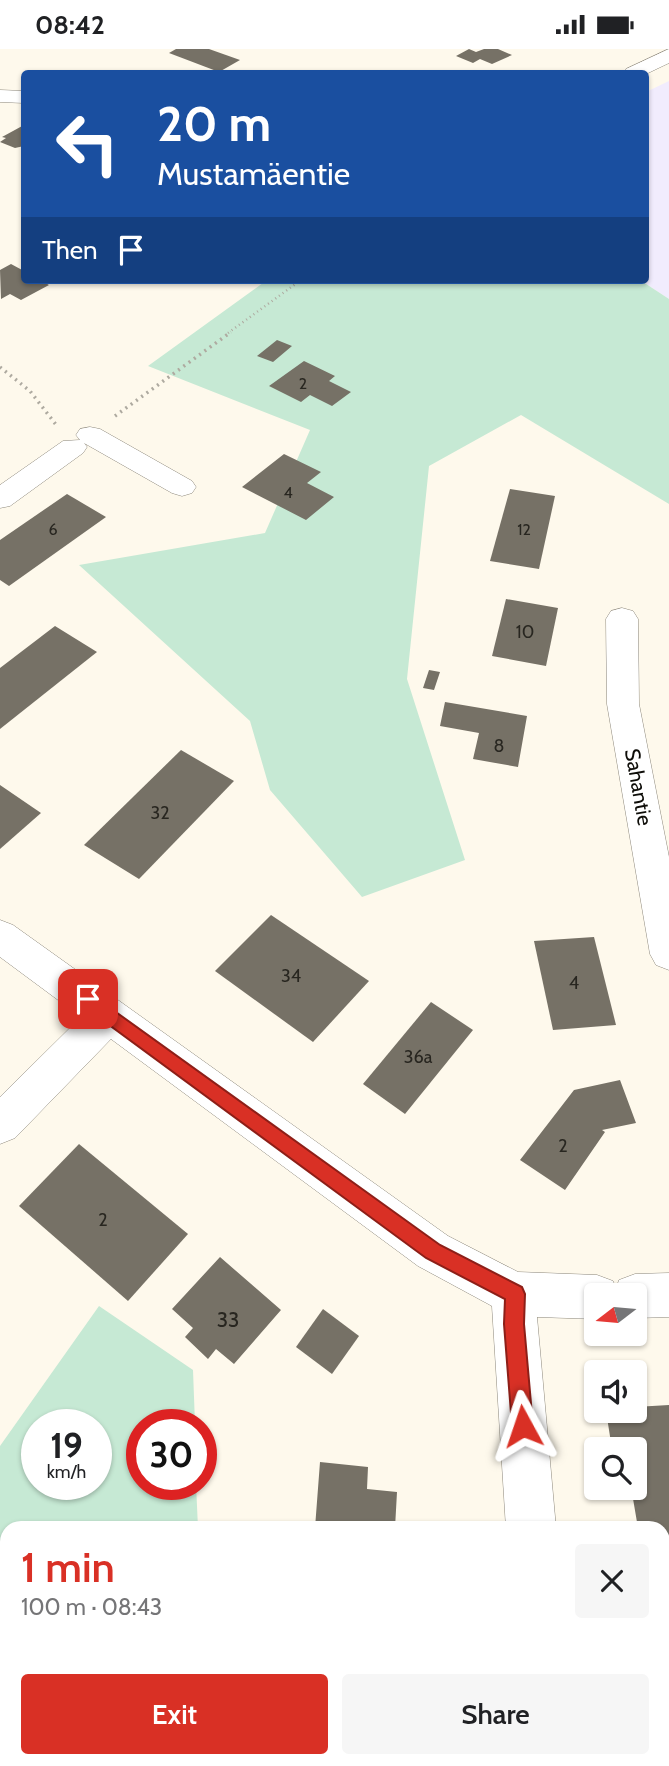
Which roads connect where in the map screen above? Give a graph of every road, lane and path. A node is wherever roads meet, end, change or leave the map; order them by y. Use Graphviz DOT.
graph roads {
  1 [pos="628,49"];
  2 [pos="665,57"];
  3 [pos="639,70"];
  4 [pos="0,96"];
  5 [pos="21,97"];
  6 [pos="296,284"];
  7 [pos="0,367"];
  8 [pos="82,441"];
  9 [pos="182,487"];
  10 [pos="0,499"];
  11 [pos="622,619"];
  12 [pos="0,936"];
  13 [pos="669,954"];
  14 [pos="109,1016"];
  15 [pos="0,1125"];
  16 [pos="515,1294"];
  17 [pos="648,1296"];
  18 [pos="669,1296"];
  19 [pos="584,1297"];
  20 [pos="530,1521"];
  1 -- 2 [label="street"];
  2 -- 3 [label="street"];
  4 -- 5 [label="street"];
  6 -- 8 [label="path"];
  7 -- 8 [label="path"];
  8 -- 9 [label="street"];
  8 -- 10 [label="street"];
  11 -- 13 [label="street, Sahantie"];
  12 -- 14 [label="street"];
  14 -- 15 [label="street"];
  14 -- 16 [label="street"];
  16 -- 19 [label="street"];
  16 -- 20 [label="street"];
  17 -- 18 [label="street"];
}
